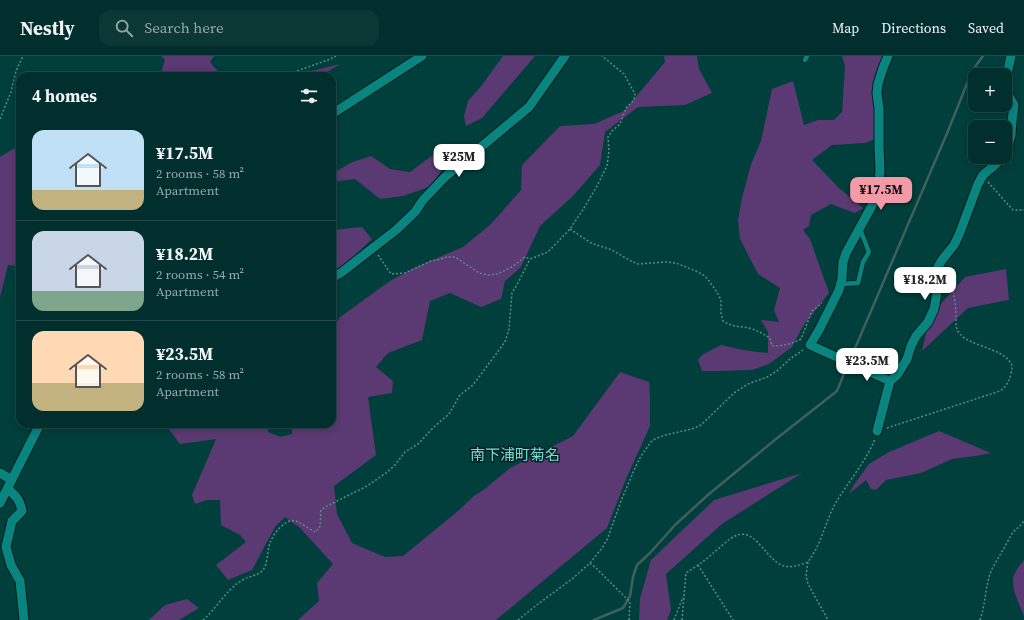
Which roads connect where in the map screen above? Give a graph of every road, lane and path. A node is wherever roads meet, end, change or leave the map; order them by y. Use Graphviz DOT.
graph roads {
  1 [pos="23,56"];
  2 [pos="336,56"];
  3 [pos="422,56"];
  4 [pos="565,56"];
  5 [pos="602,56"];
  6 [pos="888,56"];
  7 [pos="1011,56"];
  8 [pos="1009,68"];
  9 [pos="295,72"];
  10 [pos="1012,101"];
  11 [pos="336,111"];
  12 [pos="0,119"];
  13 [pos="1012,121"];
  14 [pos="996,164"];
  15 [pos="983,175"];
  16 [pos="1024,210"];
  17 [pos="570,229"];
  18 [pos="860,229"];
  19 [pos="373,248"];
  20 [pos="530,259"];
  21 [pos="948,271"];
  22 [pos="336,276"];
  23 [pos="841,284"];
  24 [pos="836,295"];
  25 [pos="810,345"];
  26 [pos="890,381"];
  27 [pos="38,428"];
  28 [pos="878,431"];
  29 [pos="0,473"];
  30 [pos="10,484"];
  31 [pos="0,503"];
  32 [pos="1024,521"];
  33 [pos="808,562"];
  34 [pos="590,563"];
  35 [pos="698,565"];
  36 [pos="684,595"];
  37 [pos="24,620"];
  38 [pos="203,620"];
  39 [pos="518,620"];
  40 [pos="629,620"];
  41 [pos="674,620"];
  42 [pos="682,620"];
  43 [pos="733,620"];
  44 [pos="828,620"];
  45 [pos="980,620"];
  1 -- 12 [label="path"];
  2 -- 9 [label="path"];
  3 -- 11 [label="street"];
  4 -- 19 [label="street"];
  5 -- 17 [label="path"];
  6 -- 18 [label="street"];
  7 -- 8 [label="street"];
  10 -- 13 [label="street"];
  14 -- 15 [label="street"];
  15 -- 16 [label="path"];
  15 -- 26 [label="street"];
  17 -- 20 [label="path"];
  17 -- 24 [label="path"];
  18 -- 23 [label="street"];
  18 -- 23 [label="lane"];
  19 -- 20 [label="path"];
  19 -- 22 [label="street"];
  20 -- 38 [label="path"];
  21 -- 28 [label="path"];
  23 -- 24 [label="street"];
  24 -- 25 [label="street"];
  25 -- 26 [label="street"];
  25 -- 34 [label="path"];
  26 -- 28 [label="street"];
  27 -- 30 [label="street"];
  28 -- 33 [label="path"];
  29 -- 30 [label="street"];
  30 -- 31 [label="street"];
  30 -- 37 [label="street"];
  32 -- 45 [label="path"];
  33 -- 35 [label="path"];
  33 -- 44 [label="path"];
  34 -- 39 [label="path"];
  34 -- 40 [label="path"];
  35 -- 36 [label="path"];
  35 -- 43 [label="path"];
  36 -- 41 [label="path"];
  36 -- 42 [label="path"];
}
